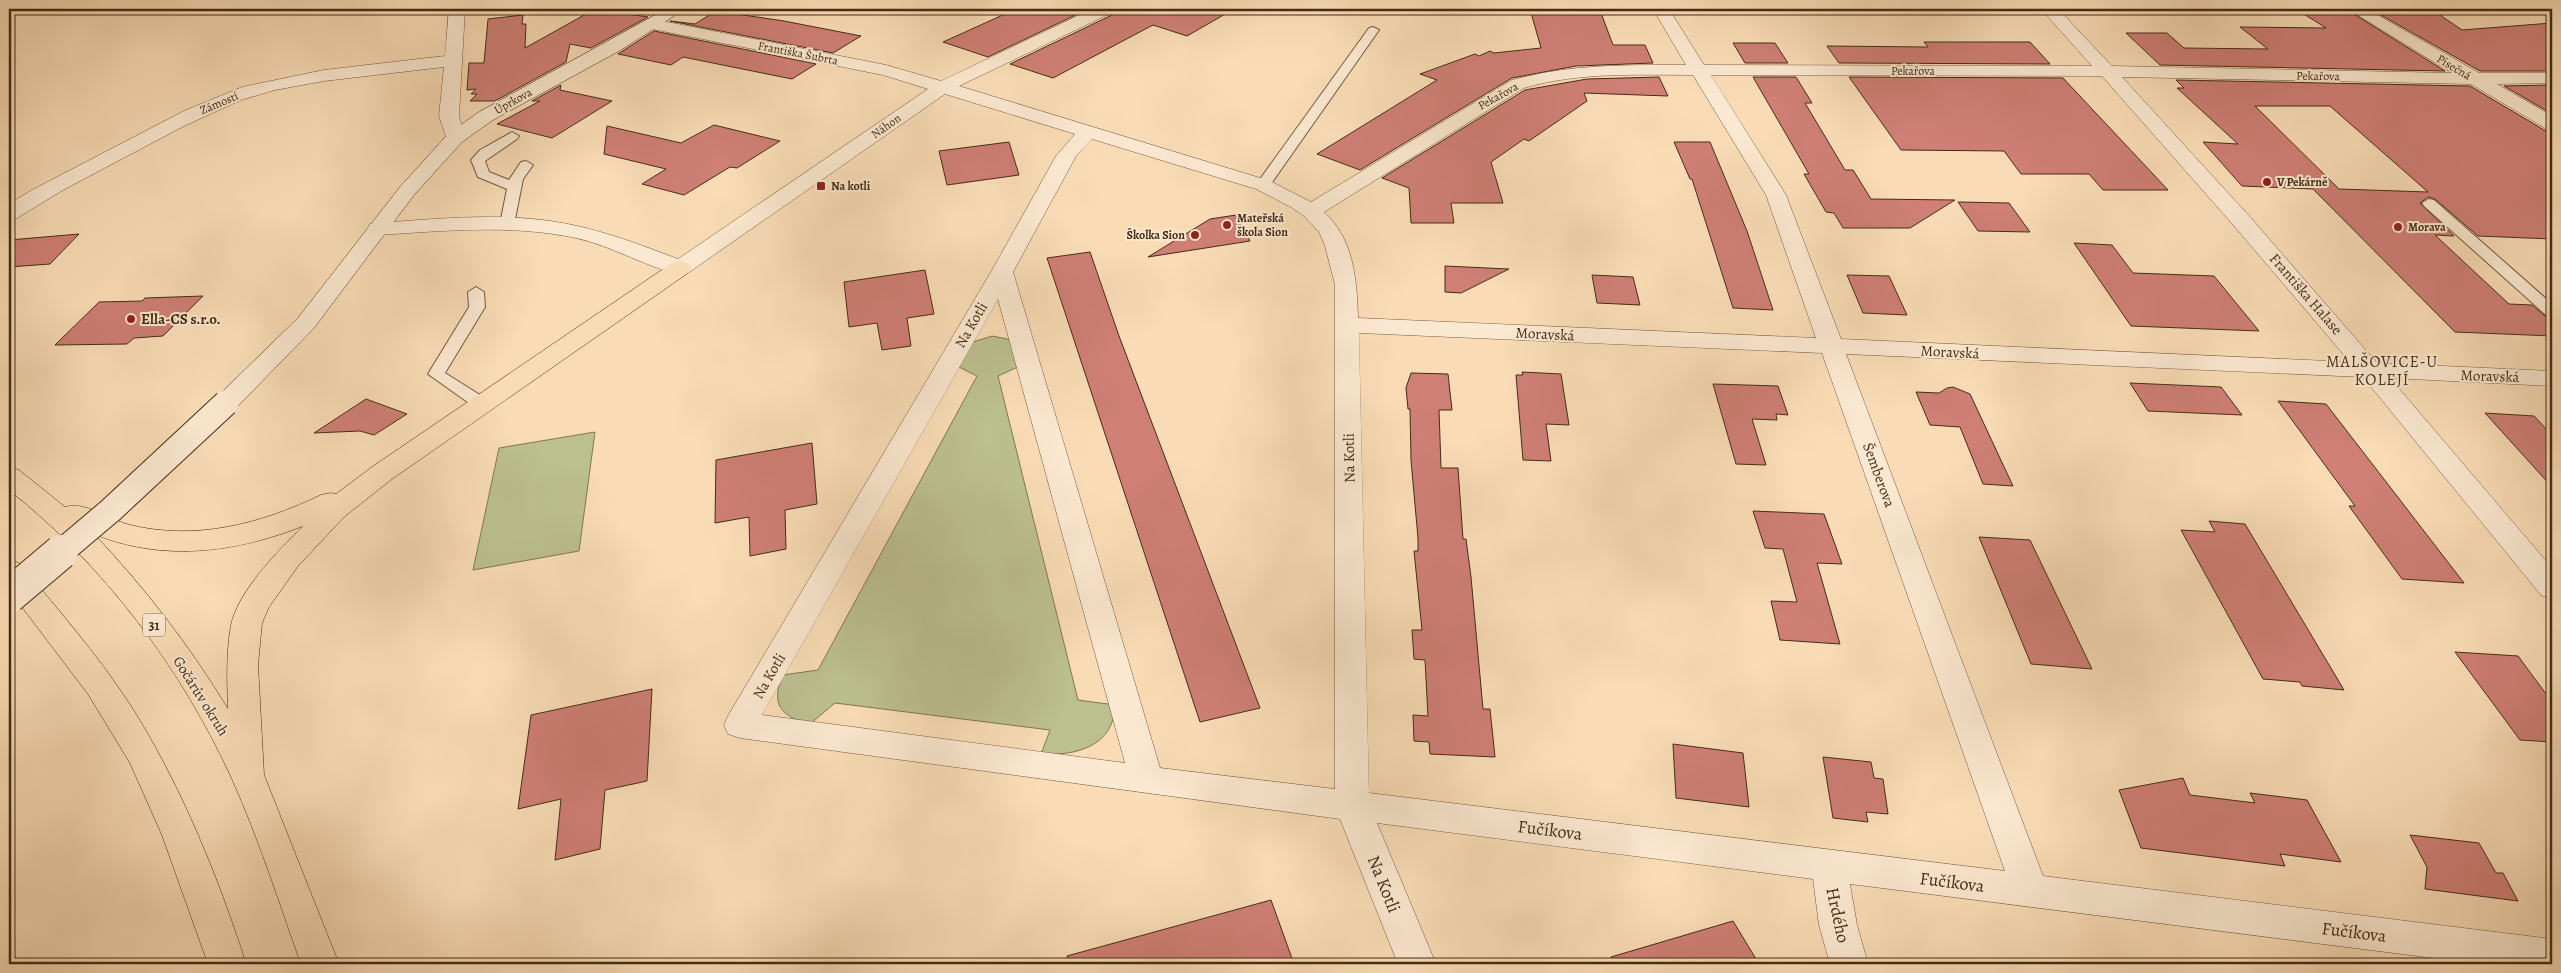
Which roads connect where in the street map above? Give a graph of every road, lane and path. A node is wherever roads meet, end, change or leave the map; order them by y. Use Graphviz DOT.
graph roads {
  1 [pos="457,9"];
  2 [pos="678,9"];
  3 [pos="1105,9"];
  4 [pos="1661,9"];
  5 [pos="2049,9"];
  6 [pos="2356,9"];
  7 [pos="652,24"];
  8 [pos="1373,30"];
  9 [pos="452,61"];
  10 [pos="1701,70"];
  11 [pos="2108,71"];
  12 [pos="2552,78"];
  13 [pos="2474,79"];
  14 [pos="941,88"];
  15 [pos="2552,124"];
  16 [pos="1088,132"];
  17 [pos="512,136"];
  18 [pos="456,138"];
  19 [pos="526,165"];
  20 [pos="1263,185"];
  21 [pos="513,186"];
  22 [pos="2429,203"];
  23 [pos="1311,211"];
  24 [pos="9,213"];
  25 [pos="507,224"];
  26 [pos="378,229"];
  27 [pos="680,268"];
  28 [pos="1002,272"];
  29 [pos="476,292"];
  30 [pos="2552,312"];
  31 [pos="1348,325"];
  32 [pos="1832,346"];
  33 [pos="2373,371"];
  34 [pos="2552,378"];
  35 [pos="482,404"];
  36 [pos="382,473"];
  37 [pos="9,476"];
  38 [pos="35,495"];
  39 [pos="9,570"];
  40 [pos="2552,588"];
  41 [pos="9,596"];
  42 [pos="247,775"];
  43 [pos="1146,780"];
  44 [pos="1352,804"];
  45 [pos="1829,866"];
  46 [pos="2031,892"];
  47 [pos="2552,956"];
  48 [pos="227,964"];
  49 [pos="320,964"];
  50 [pos="1417,964"];
  51 [pos="1849,964"];
  1 -- 9 [label="street"];
  2 -- 7 [label="street, Úprkova"];
  3 -- 14 [label="street, Náhon"];
  4 -- 10 [label="street, Šemberova"];
  5 -- 11 [label="street, Františka Halase"];
  6 -- 13 [label="street, Písečná"];
  7 -- 14 [label="street, Františka Šubrta"];
  7 -- 18 [label="street, Úprkova"];
  8 -- 20 [label="lane"];
  9 -- 18 [label="street"];
  9 -- 24 [label="street, Zámostí"];
  10 -- 11 [label="street, Pekařova"];
  10 -- 23 [label="street, Pekařova"];
  10 -- 32 [label="street, Šemberova"];
  11 -- 13 [label="street, Pekařova"];
  11 -- 33 [label="street, Františka Halase"];
  12 -- 13 [label="street, Pekařova"];
  13 -- 15 [label="street, Písečná"];
  14 -- 16 [label="street, Na Kotli"];
  14 -- 27 [label="street, Náhon"];
  16 -- 20 [label="street, Na Kotli"];
  16 -- 28 [label="street, Na Kotli"];
  17 -- 21 [label="lane"];
  18 -- 26 [label="street, Úprkova"];
  19 -- 21 [label="lane"];
  20 -- 23 [label="street, Na Kotli"];
  21 -- 25 [label="lane"];
  22 -- 30 [label="lane"];
  23 -- 31 [label="street, Na Kotli"];
  25 -- 26 [label="street"];
  25 -- 27 [label="street"];
  26 -- 41 [label="street, Úprkova, bridge"];
  27 -- 35 [label="main road"];
  28 -- 43 [label="street, Na Kotli"];
  28 -- 43 [label="street, Na Kotli"];
  29 -- 35 [label="lane"];
  31 -- 32 [label="street, Moravská"];
  31 -- 44 [label="street, Na Kotli"];
  32 -- 33 [label="street, Moravská"];
  32 -- 46 [label="street, Šemberova"];
  33 -- 34 [label="street, Moravská"];
  33 -- 40 [label="street, Františka Halase"];
  35 -- 36 [label="main road"];
  36 -- 38 [label="main road"];
  36 -- 42 [label="main road"];
  37 -- 38 [label="main road, Gočárův okruh / 31"];
  38 -- 42 [label="main road, Gočárův okruh / 31"];
  39 -- 48 [label="main road"];
  42 -- 49 [label="main road, Gočárův okruh / 31"];
  43 -- 44 [label="street, Na Kotli"];
  44 -- 45 [label="street, Fučíkova"];
  44 -- 50 [label="street, Na Kotli"];
  45 -- 46 [label="street, Fučíkova"];
  45 -- 51 [label="street, Hrdého"];
  46 -- 47 [label="street, Fučíkova"];
}
